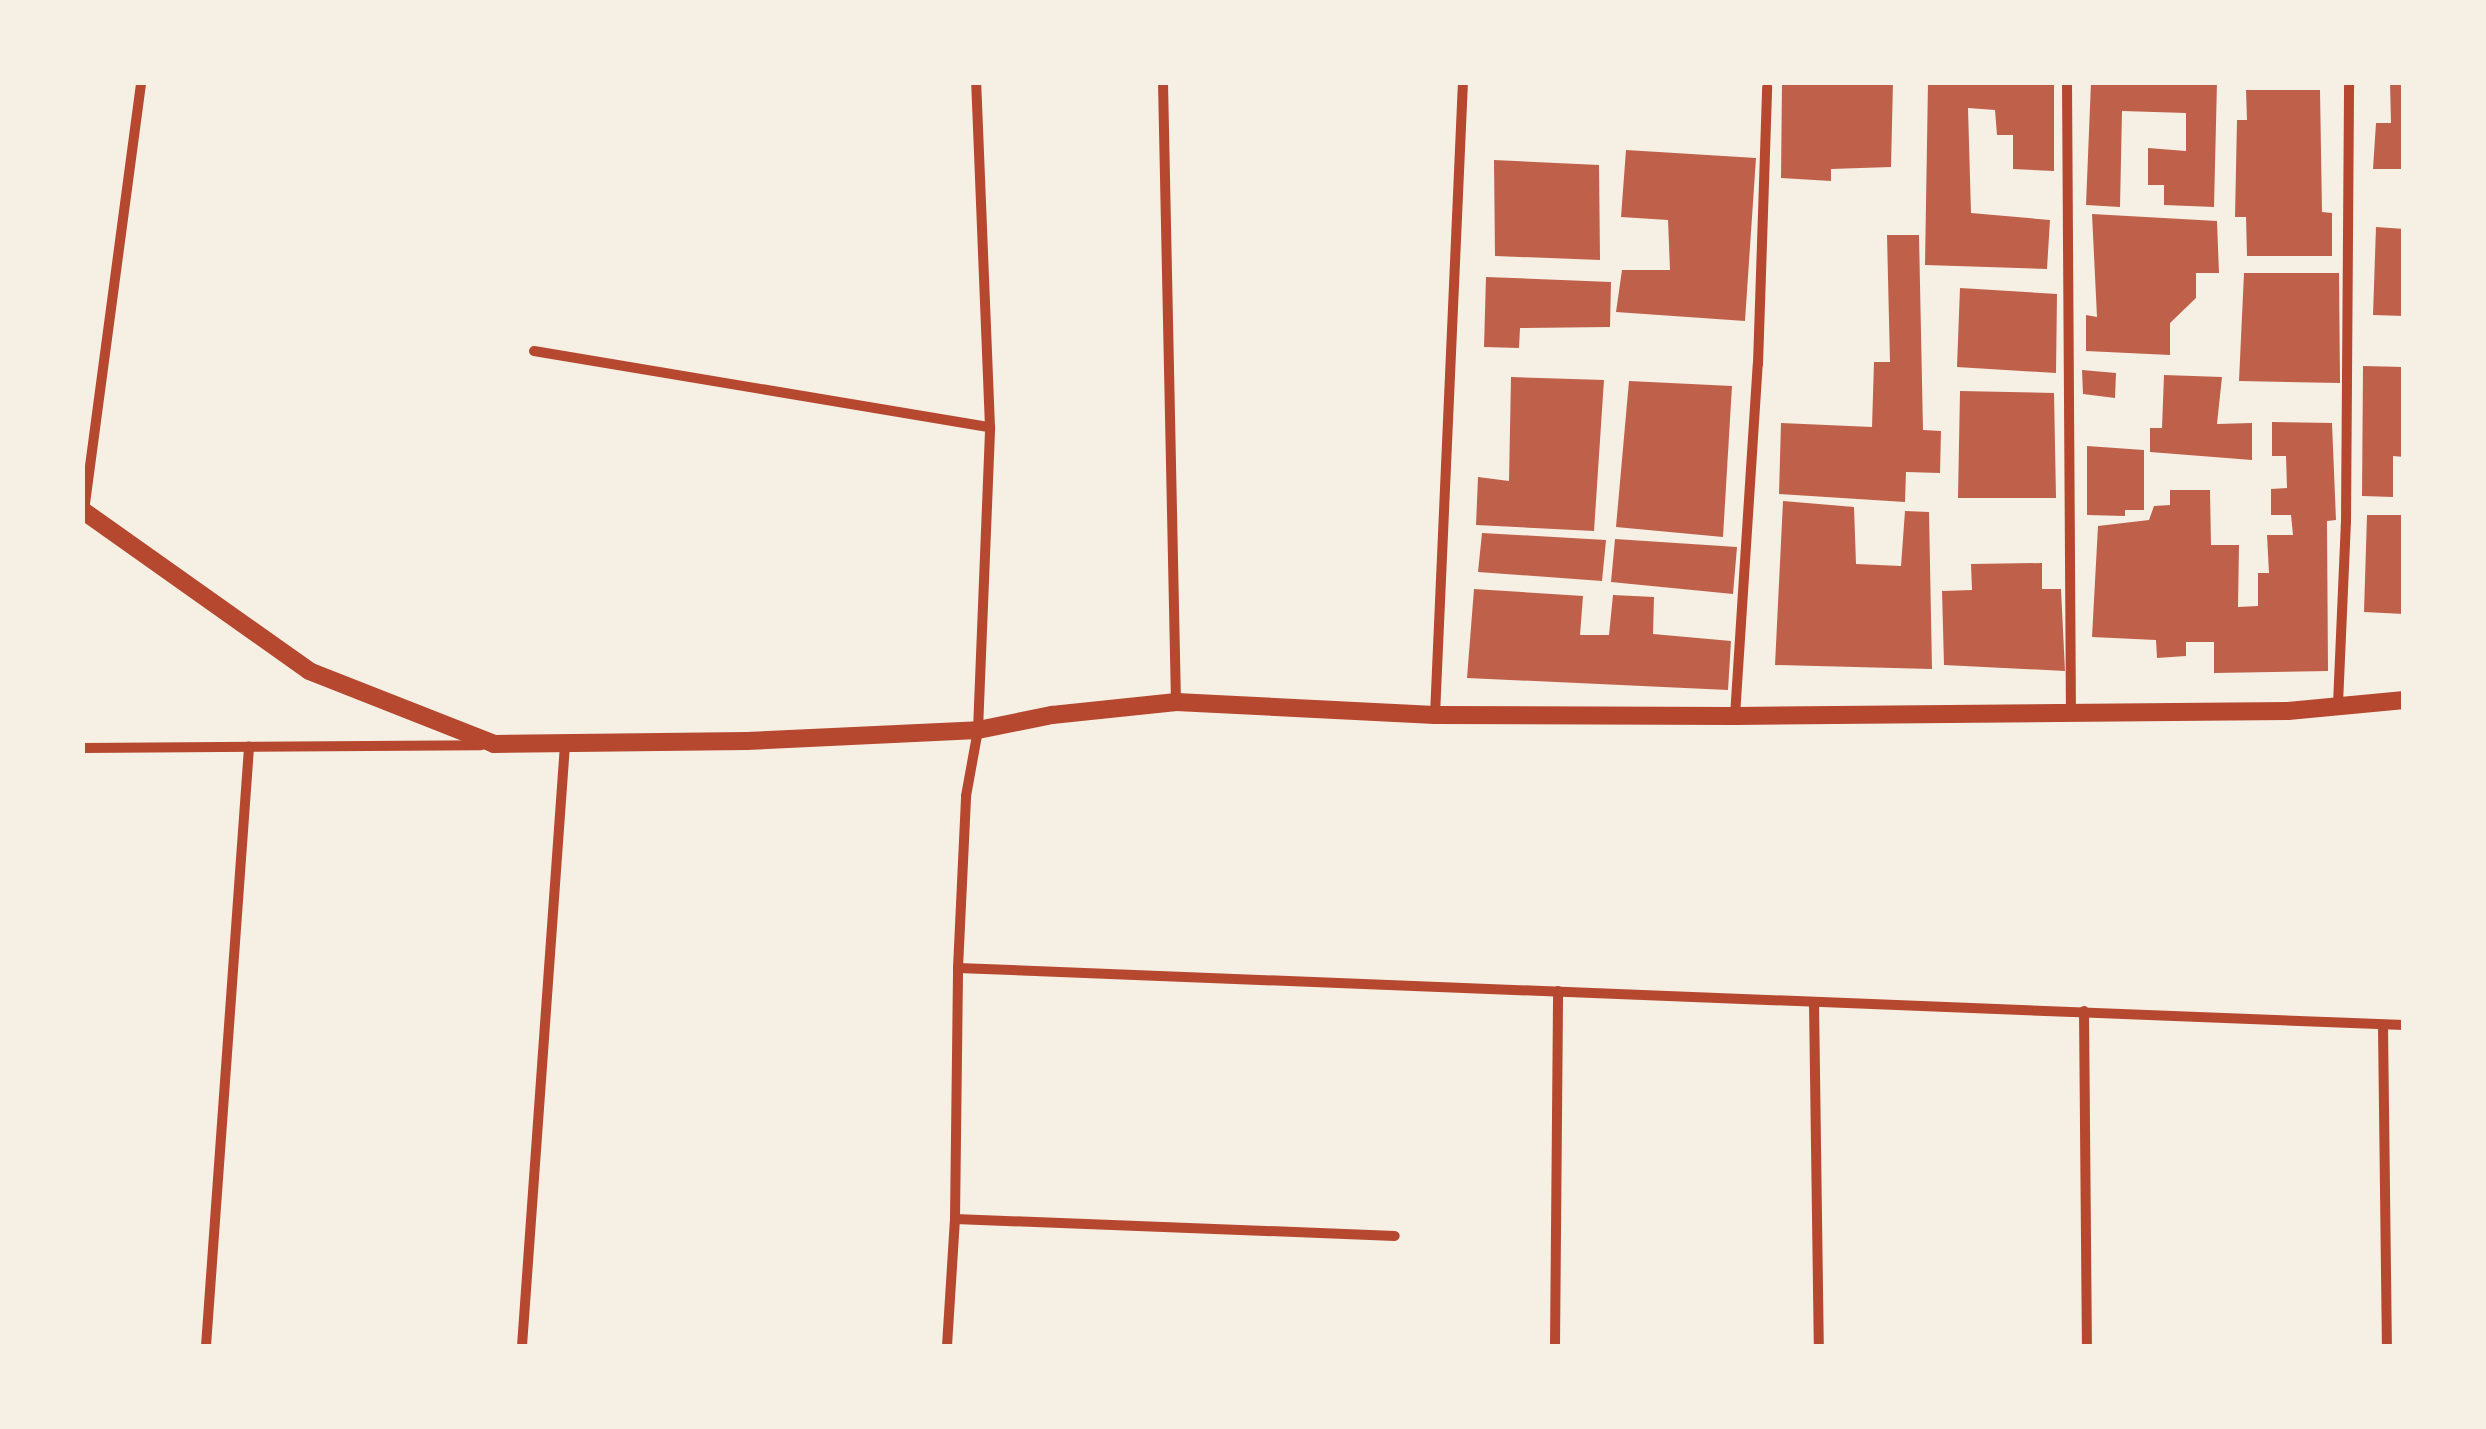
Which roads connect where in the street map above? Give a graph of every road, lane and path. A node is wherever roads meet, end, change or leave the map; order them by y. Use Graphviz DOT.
graph roads {
  1 [pos="141,82"];
  2 [pos="976,82"];
  3 [pos="1163,82"];
  4 [pos="1463,82"];
  5 [pos="2068,82"];
  6 [pos="2348,82"];
  7 [pos="1767,87"];
  8 [pos="534,351"];
  9 [pos="990,426"];
  10 [pos="83,511"];
  11 [pos="2404,700"];
  12 [pos="1176,702"];
  13 [pos="2338,704"];
  14 [pos="2071,714"];
  15 [pos="1435,715"];
  16 [pos="1735,716"];
  17 [pos="978,730"];
  18 [pos="494,744"];
  19 [pos="565,745"];
  20 [pos="248,747"];
  21 [pos="82,748"];
  22 [pos="958,968"];
  23 [pos="1558,991"];
  24 [pos="1814,1002"];
  25 [pos="2084,1010"];
  26 [pos="2404,1025"];
  27 [pos="2383,1026"];
  28 [pos="955,1218"];
  29 [pos="1394,1236"];
  30 [pos="206,1346"];
  31 [pos="522,1346"];
  32 [pos="947,1346"];
  33 [pos="1554,1346"];
  34 [pos="1819,1346"];
  35 [pos="2086,1346"];
  36 [pos="2387,1346"];
  1 -- 10 [label="street"];
  2 -- 9 [label="street"];
  3 -- 12 [label="street"];
  4 -- 15 [label="street"];
  5 -- 14 [label="street"];
  6 -- 13 [label="street"];
  7 -- 16 [label="street"];
  8 -- 9 [label="street"];
  9 -- 17 [label="street"];
  10 -- 18 [label="street"];
  11 -- 13 [label="street"];
  12 -- 15 [label="street"];
  12 -- 17 [label="street"];
  13 -- 14 [label="street"];
  14 -- 16 [label="street"];
  15 -- 16 [label="street"];
  17 -- 19 [label="street"];
  17 -- 22 [label="street"];
  18 -- 19 [label="street"];
  18 -- 20 [label="street"];
  19 -- 31 [label="street"];
  20 -- 21 [label="street"];
  20 -- 30 [label="street"];
  22 -- 23 [label="street"];
  22 -- 28 [label="street"];
  23 -- 24 [label="street"];
  23 -- 33 [label="street"];
  24 -- 25 [label="street"];
  24 -- 34 [label="street"];
  25 -- 27 [label="street"];
  25 -- 35 [label="street"];
  26 -- 27 [label="street"];
  27 -- 36 [label="street"];
  28 -- 29 [label="street"];
  28 -- 32 [label="street"];
}
